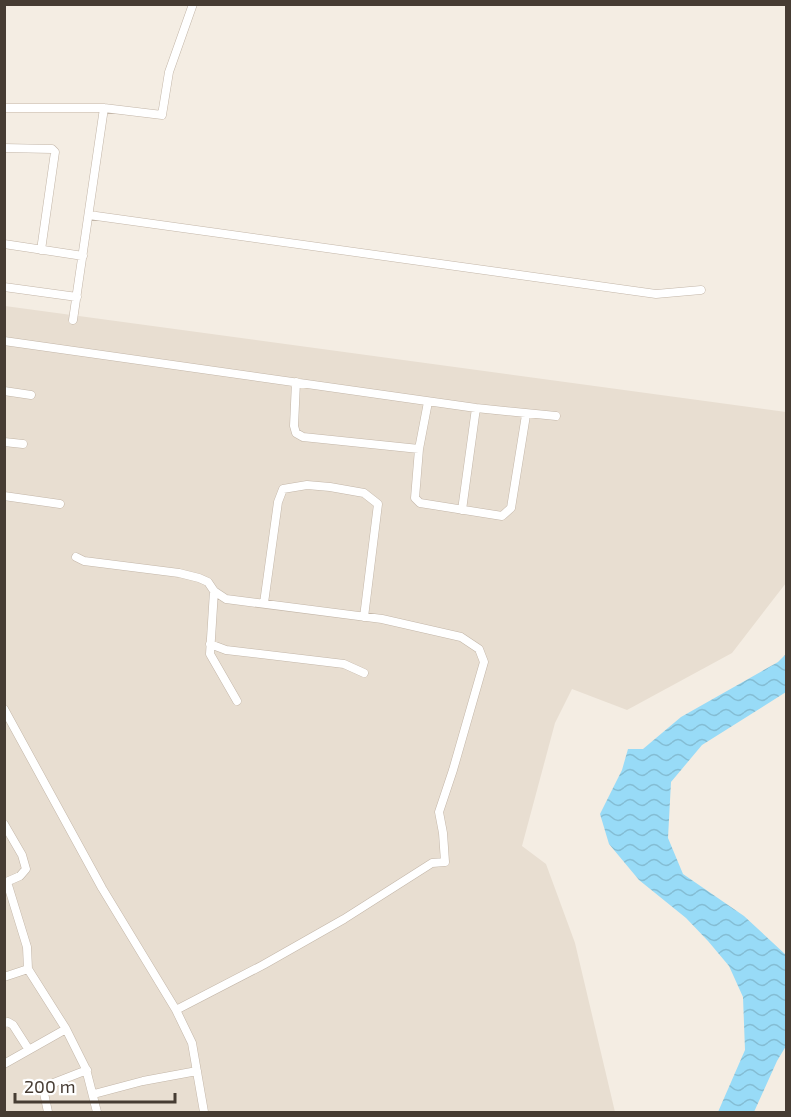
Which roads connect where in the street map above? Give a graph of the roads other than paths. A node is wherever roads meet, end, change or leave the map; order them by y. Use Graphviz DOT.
graph roads {
  1 [pos="193,4"];
  2 [pos="4,108"];
  3 [pos="104,108"];
  4 [pos="4,148"];
  5 [pos="89,215"];
  6 [pos="4,244"];
  7 [pos="41,250"];
  8 [pos="83,256"];
  9 [pos="4,287"];
  10 [pos="701,290"];
  11 [pos="77,297"];
  12 [pos="73,320"];
  13 [pos="4,341"];
  14 [pos="296,382"];
  15 [pos="4,391"];
  16 [pos="31,395"];
  17 [pos="428,402"];
  18 [pos="476,408"];
  19 [pos="526,415"];
  20 [pos="556,416"];
  21 [pos="4,442"];
  22 [pos="23,444"];
  23 [pos="419,449"];
  24 [pos="4,496"];
  25 [pos="60,504"];
  26 [pos="462,510"];
  27 [pos="76,557"];
  28 [pos="214,591"];
  29 [pos="264,603"];
  30 [pos="364,617"];
  31 [pos="210,644"];
  32 [pos="364,673"];
  33 [pos="237,701"];
  34 [pos="4,709"];
  35 [pos="5,826"];
  36 [pos="6,882"];
  37 [pos="28,969"];
  38 [pos="4,977"];
  39 [pos="177,1010"];
  40 [pos="4,1023"];
  41 [pos="66,1029"];
  42 [pos="29,1050"];
  43 [pos="4,1064"];
  44 [pos="87,1070"];
  45 [pos="197,1071"];
  46 [pos="94,1094"];
  47 [pos="48,1113"];
  48 [pos="97,1113"];
  49 [pos="204,1113"];
  1 -- 3 [label="street"];
  2 -- 3 [label="street"];
  3 -- 5 [label="street"];
  4 -- 7 [label="street"];
  5 -- 8 [label="street"];
  5 -- 10 [label="street"];
  6 -- 7 [label="street"];
  7 -- 8 [label="street"];
  8 -- 11 [label="street"];
  9 -- 11 [label="street"];
  11 -- 12 [label="street"];
  13 -- 14 [label="street"];
  14 -- 17 [label="street"];
  14 -- 23 [label="street"];
  15 -- 16 [label="street"];
  17 -- 18 [label="street"];
  17 -- 23 [label="street"];
  18 -- 19 [label="street"];
  18 -- 26 [label="street"];
  19 -- 20 [label="street"];
  19 -- 26 [label="street"];
  21 -- 22 [label="street"];
  23 -- 26 [label="street"];
  24 -- 25 [label="street"];
  27 -- 28 [label="street"];
  28 -- 29 [label="street"];
  28 -- 31 [label="street"];
  29 -- 30 [label="street"];
  29 -- 30 [label="street"];
  30 -- 39 [label="street"];
  31 -- 32 [label="street"];
  31 -- 33 [label="street"];
  34 -- 39 [label="street"];
  35 -- 36 [label="street"];
  36 -- 37 [label="street"];
  37 -- 38 [label="street"];
  37 -- 41 [label="street"];
  39 -- 45 [label="street"];
  40 -- 42 [label="street"];
  41 -- 42 [label="street"];
  41 -- 44 [label="street"];
  42 -- 43 [label="street"];
  44 -- 46 [label="street"];
  44 -- 47 [label="street"];
  45 -- 46 [label="street"];
  45 -- 49 [label="street"];
  46 -- 48 [label="street"];
}
